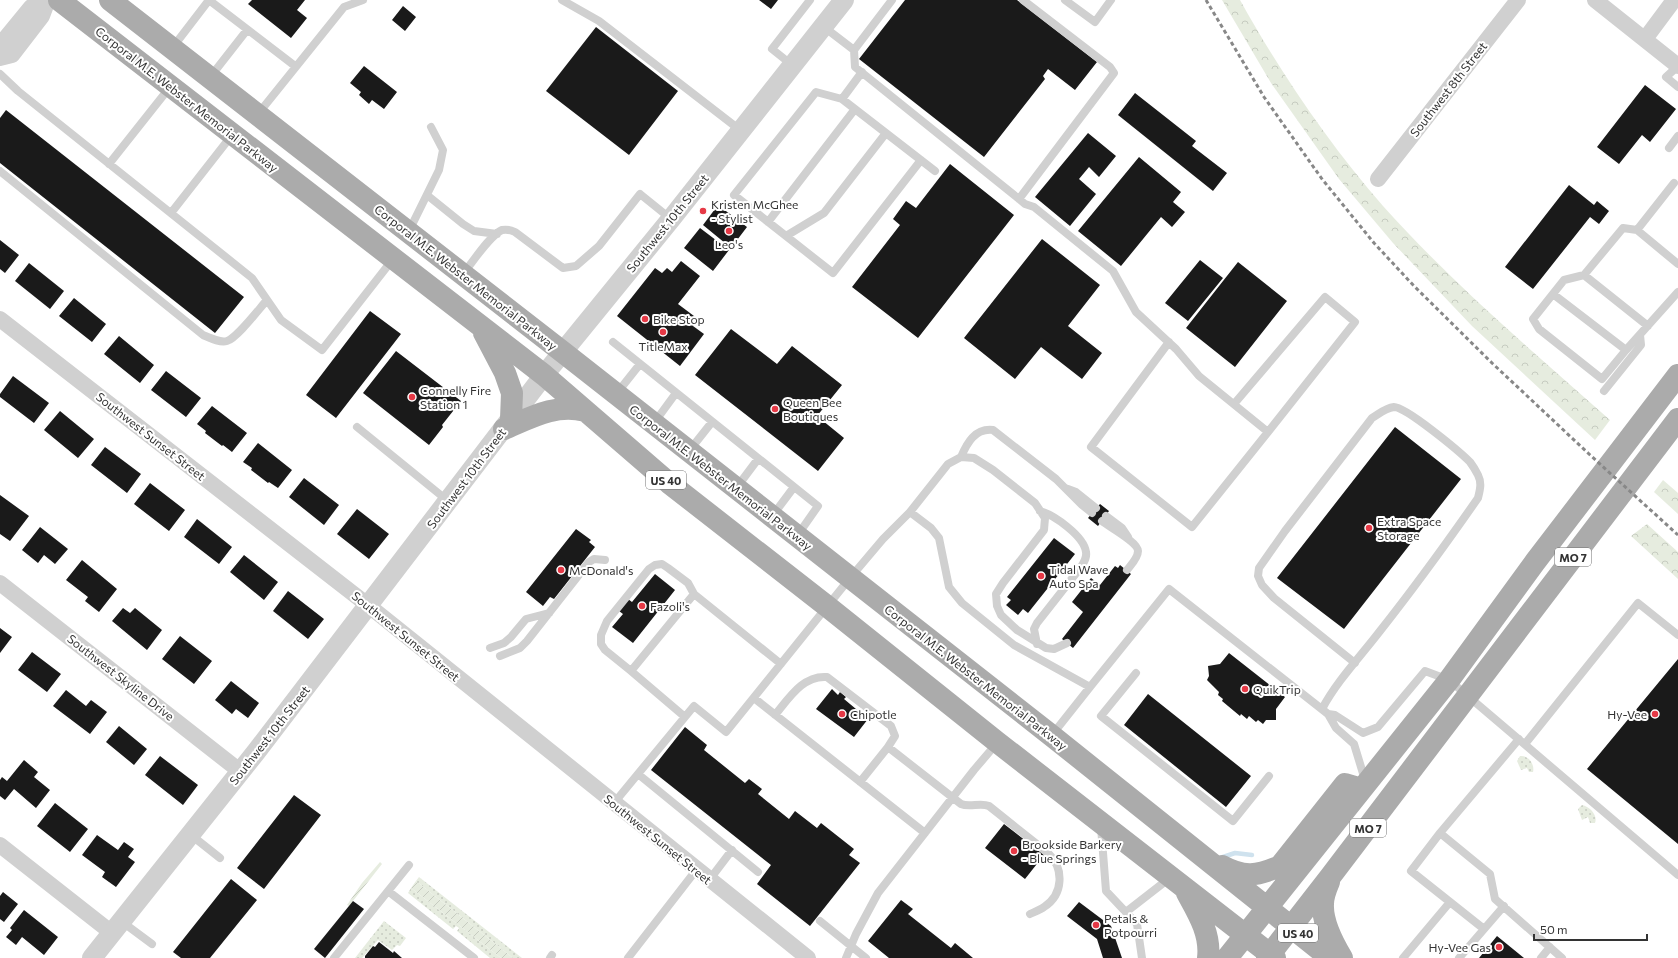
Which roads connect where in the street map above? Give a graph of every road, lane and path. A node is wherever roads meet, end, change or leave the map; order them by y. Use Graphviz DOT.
graph roads {
  1 [pos="41,0"];
  2 [pos="48,0"];
  3 [pos="59,0"];
  4 [pos="110,0"];
  5 [pos="209,0"];
  6 [pos="363,0"];
  7 [pos="562,0"];
  8 [pos="810,0"];
  9 [pos="844,0"];
  10 [pos="892,0"];
  11 [pos="1023,0"];
  12 [pos="1065,0"];
  13 [pos="1111,0"];
  14 [pos="1518,0"];
  15 [pos="1595,0"];
  16 [pos="1674,0"];
  17 [pos="823,26"];
  18 [pos="247,30"];
  19 [pos="1645,39"];
  20 [pos="0,45"];
  21 [pos="172,48"];
  22 [pos="854,50"];
  23 [pos="0,58"];
  24 [pos="792,65"];
  25 [pos="295,66"];
  26 [pos="1678,66"];
  27 [pos="862,72"];
  28 [pos="0,74"];
  29 [pos="210,78"];
  30 [pos="170,86"];
  31 [pos="1678,87"];
  32 [pos="842,99"];
  33 [pos="855,109"];
  34 [pos="257,115"];
  35 [pos="431,127"];
  36 [pos="741,131"];
  37 [pos="886,133"];
  38 [pos="232,134"];
  39 [pos="1678,136"];
  40 [pos="1669,148"];
  41 [pos="921,160"];
  42 [pos="109,164"];
  43 [pos="0,171"];
  44 [pos="935,171"];
  45 [pos="1378,179"];
  46 [pos="1674,183"];
  47 [pos="427,195"];
  48 [pos="1019,199"];
  49 [pos="171,213"];
  50 [pos="671,219"];
  51 [pos="768,222"];
  52 [pos="1637,230"];
  53 [pos="408,232"];
  54 [pos="497,234"];
  55 [pos="786,236"];
  56 [pos="394,259"];
  57 [pos="1678,264"];
  58 [pos="463,274"];
  59 [pos="1584,275"];
  60 [pos="1678,292"];
  61 [pos="1553,294"];
  62 [pos="267,300"];
  63 [pos="0,319"];
  64 [pos="480,326"];
  65 [pos="1648,326"];
  66 [pos="1640,335"];
  67 [pos="613,342"];
  68 [pos="1169,342"];
  69 [pos="1626,350"];
  70 [pos="564,353"];
  71 [pos="640,364"];
  72 [pos="1678,375"];
  73 [pos="544,376"];
  74 [pos="1604,391"];
  75 [pos="676,393"];
  76 [pos="616,394"];
  77 [pos="1234,404"];
  78 [pos="585,411"];
  79 [pos="1678,419"];
  80 [pos="712,422"];
  81 [pos="653,423"];
  82 [pos="507,424"];
  83 [pos="357,427"];
  84 [pos="1268,432"];
  85 [pos="689,451"];
  86 [pos="961,457"];
  87 [pos="758,459"];
  88 [pos="794,487"];
  89 [pos="736,488"];
  90 [pos="448,501"];
  91 [pos="1040,511"];
  92 [pos="1094,511"];
  93 [pos="910,512"];
  94 [pos="771,517"];
  95 [pos="1104,518"];
  96 [pos="796,536"];
  97 [pos="606,560"];
  98 [pos="1127,570"];
  99 [pos="850,578"];
  100 [pos="0,583"];
  101 [pos="694,594"];
  102 [pos="369,606"];
  103 [pos="828,607"];
  104 [pos="549,613"];
  105 [pos="1678,635"];
  106 [pos="1067,643"];
  107 [pos="1037,644"];
  108 [pos="490,648"];
  109 [pos="500,656"];
  110 [pos="1355,663"];
  111 [pos="782,664"];
  112 [pos="631,671"];
  113 [pos="1136,673"];
  114 [pos="1449,680"];
  115 [pos="1090,687"];
  116 [pos="1468,696"];
  117 [pos="754,698"];
  118 [pos="1325,712"];
  119 [pos="775,714"];
  120 [pos="685,717"];
  121 [pos="1052,736"];
  122 [pos="997,742"];
  123 [pos="1522,742"];
  124 [pos="888,748"];
  125 [pos="241,772"];
  126 [pos="638,774"];
  127 [pos="1269,776"];
  128 [pos="860,782"];
  129 [pos="1364,786"];
  130 [pos="952,797"];
  131 [pos="614,803"];
  132 [pos="1100,822"];
  133 [pos="925,832"];
  134 [pos="1440,833"];
  135 [pos="190,835"];
  136 [pos="0,845"];
  137 [pos="732,850"];
  138 [pos="1200,854"];
  139 [pos="220,858"];
  140 [pos="409,866"];
  141 [pos="758,872"];
  142 [pos="703,874"];
  143 [pos="1678,875"];
  144 [pos="1330,878"];
  145 [pos="1178,882"];
  146 [pos="388,891"];
  147 [pos="1450,902"];
  148 [pos="1504,906"];
  149 [pos="1267,908"];
  150 [pos="1126,912"];
  151 [pos="1030,914"];
  152 [pos="820,921"];
  153 [pos="117,927"];
  154 [pos="1291,927"];
  155 [pos="1484,929"];
  156 [pos="1246,934"];
  157 [pos="152,944"];
  158 [pos="851,946"];
  159 [pos="1550,947"];
  160 [pos="1270,957"];
  161 [pos="92,958"];
  162 [pos="334,958"];
  163 [pos="474,958"];
  164 [pos="628,958"];
  165 [pos="808,958"];
  166 [pos="846,958"];
  167 [pos="866,958"];
  168 [pos="1142,958"];
  169 [pos="1208,958"];
  170 [pos="1227,958"];
  171 [pos="1330,958"];
  172 [pos="1342,958"];
  173 [pos="1404,958"];
  174 [pos="1459,958"];
  175 [pos="1541,958"];
  176 [pos="1562,958"];
  1 -- 20 [label="street"];
  2 -- 23 [label="street"];
  3 -- 30 [label="main road, Corporal M.E. Webster Memorial Parkway / US 40"];
  4 -- 21 [label="main road, Corporal M.E. Webster Memorial Parkway / US 40"];
  5 -- 18 [label="lane"];
  5 -- 21 [label="lane"];
  6 -- 25 [label="lane"];
  7 -- 36 [label="lane"];
  8 -- 24 [label="lane"];
  9 -- 17 [label="street, Southwest 10th Street"];
  10 -- 22 [label="lane"];
  11 -- 48 [label="lane"];
  12 -- 13 [label="lane"];
  14 -- 45 [label="street, Southwest 8th Street"];
  15 -- 19 [label="street"];
  16 -- 19 [label="street"];
  17 -- 22 [label="lane"];
  17 -- 24 [label="street, Southwest 10th Street"];
  18 -- 25 [label="lane"];
  18 -- 29 [label="lane"];
  19 -- 26 [label="street"];
  21 -- 29 [label="main road, Corporal M.E. Webster Memorial Parkway / US 40"];
  22 -- 27 [label="lane"];
  24 -- 36 [label="street, Southwest 10th Street"];
  25 -- 34 [label="lane"];
  26 -- 31 [label="lane"];
  27 -- 32 [label="lane"];
  27 -- 48 [label="lane"];
  28 -- 42 [label="lane"];
  29 -- 34 [label="main road, Corporal M.E. Webster Memorial Parkway / US 40"];
  30 -- 38 [label="main road, Corporal M.E. Webster Memorial Parkway / US 40"];
  30 -- 42 [label="lane"];
  32 -- 33 [label="lane"];
  32 -- 51 [label="lane"];
  33 -- 37 [label="lane"];
  33 -- 51 [label="lane"];
  34 -- 53 [label="main road, Corporal M.E. Webster Memorial Parkway / US 40"];
  35 -- 47 [label="lane"];
  36 -- 50 [label="street, Southwest 10th Street"];
  37 -- 41 [label="lane"];
  37 -- 55 [label="lane"];
  38 -- 49 [label="lane"];
  38 -- 56 [label="main road, Corporal M.E. Webster Memorial Parkway / US 40"];
  39 -- 40 [label="lane"];
  41 -- 44 [label="lane"];
  41 -- 55 [label="lane"];
  42 -- 49 [label="lane"];
  43 -- 62 [label="lane"];
  46 -- 52 [label="lane"];
  47 -- 53 [label="lane"];
  47 -- 54 [label="lane"];
  48 -- 68 [label="lane"];
  49 -- 62 [label="lane"];
  50 -- 54 [label="lane"];
  50 -- 70 [label="street, Southwest 10th Street"];
  51 -- 55 [label="lane"];
  52 -- 57 [label="lane"];
  52 -- 59 [label="lane"];
  53 -- 56 [label="main road"];
  53 -- 58 [label="main road, Corporal M.E. Webster Memorial Parkway / US 40"];
  54 -- 58 [label="lane"];
  56 -- 62 [label="lane"];
  56 -- 64 [label="main road, Corporal M.E. Webster Memorial Parkway / US 40"];
  58 -- 70 [label="main road, Corporal M.E. Webster Memorial Parkway / US 40"];
  59 -- 61 [label="lane"];
  59 -- 65 [label="lane"];
  60 -- 65 [label="lane"];
  61 -- 69 [label="lane"];
  61 -- 69 [label="lane"];
  63 -- 102 [label="street, Southwest Sunset Street"];
  64 -- 73 [label="main road, Corporal M.E. Webster Memorial Parkway / US 40"];
  64 -- 82 [label="main road"];
  65 -- 66 [label="lane"];
  66 -- 69 [label="lane"];
  66 -- 74 [label="lane"];
  67 -- 71 [label="lane"];
  68 -- 77 [label="lane"];
  68 -- 84 [label="lane"];
  70 -- 73 [label="street, Southwest 10th Street"];
  70 -- 76 [label="main road, Corporal M.E. Webster Memorial Parkway / US 40"];
  71 -- 75 [label="lane"];
  71 -- 76 [label="lane"];
  72 -- 114 [label="main road, MO 7"];
  73 -- 78 [label="main road, Corporal M.E. Webster Memorial Parkway / US 40"];
  73 -- 82 [label="street, Southwest 10th Street"];
  75 -- 80 [label="lane"];
  75 -- 81 [label="lane"];
  76 -- 81 [label="main road, Corporal M.E. Webster Memorial Parkway / US 40"];
  77 -- 84 [label="lane"];
  77 -- 84 [label="lane"];
  78 -- 82 [label="main road"];
  78 -- 103 [label="main road, Corporal M.E. Webster Memorial Parkway / US 40"];
  79 -- 116 [label="main road, MO 7"];
  80 -- 85 [label="lane"];
  80 -- 87 [label="lane"];
  81 -- 85 [label="main road, Corporal M.E. Webster Memorial Parkway / US 40"];
  82 -- 90 [label="street, Southwest 10th Street"];
  83 -- 90 [label="lane"];
  85 -- 89 [label="main road, Corporal M.E. Webster Memorial Parkway / US 40"];
  86 -- 91 [label="lane"];
  86 -- 92 [label="lane"];
  86 -- 93 [label="lane"];
  87 -- 88 [label="lane"];
  87 -- 89 [label="lane"];
  88 -- 94 [label="lane"];
  88 -- 96 [label="lane"];
  89 -- 94 [label="main road, Corporal M.E. Webster Memorial Parkway / US 40"];
  90 -- 102 [label="street, Southwest 10th Street"];
  91 -- 107 [label="lane"];
  91 -- 107 [label="lane"];
  93 -- 99 [label="lane"];
  93 -- 115 [label="lane"];
  94 -- 96 [label="main road, Corporal M.E. Webster Memorial Parkway / US 40"];
  95 -- 98 [label="lane"];
  96 -- 99 [label="main road, Corporal M.E. Webster Memorial Parkway / US 40"];
  97 -- 104 [label="lane"];
  99 -- 103 [label="lane"];
  99 -- 121 [label="main road, Corporal M.E. Webster Memorial Parkway / US 40"];
  100 -- 125 [label="street, Southwest Skyline Drive"];
  101 -- 111 [label="lane"];
  101 -- 112 [label="lane"];
  101 -- 112 [label="lane"];
  102 -- 125 [label="street, Southwest 10th Street"];
  102 -- 131 [label="street, Southwest Sunset Street"];
  103 -- 111 [label="lane"];
  103 -- 122 [label="main road, Corporal M.E. Webster Memorial Parkway / US 40"];
  104 -- 108 [label="lane"];
  104 -- 109 [label="lane"];
  105 -- 123 [label="lane"];
  106 -- 107 [label="lane"];
  110 -- 110 [label="lane"];
  110 -- 118 [label="lane"];
  111 -- 117 [label="lane"];
  112 -- 120 [label="lane"];
  113 -- 127 [label="lane"];
  114 -- 116 [label="lane"];
  114 -- 118 [label="lane"];
  114 -- 129 [label="main road, MO 7"];
  115 -- 118 [label="lane"];
  115 -- 121 [label="lane"];
  116 -- 123 [label="lane"];
  116 -- 144 [label="main road, MO 7"];
  117 -- 119 [label="lane"];
  117 -- 120 [label="lane"];
  118 -- 129 [label="lane"];
  119 -- 124 [label="lane"];
  119 -- 128 [label="lane"];
  120 -- 126 [label="lane"];
  121 -- 138 [label="main road, Corporal M.E. Webster Memorial Parkway / US 40"];
  122 -- 130 [label="lane"];
  122 -- 132 [label="main road, Corporal M.E. Webster Memorial Parkway / US 40"];
  123 -- 134 [label="lane"];
  123 -- 143 [label="lane"];
  124 -- 128 [label="lane"];
  124 -- 130 [label="lane"];
  125 -- 135 [label="street, Southwest 10th Street"];
  126 -- 131 [label="lane"];
  126 -- 137 [label="lane"];
  128 -- 133 [label="lane"];
  129 -- 138 [label="main road"];
  129 -- 149 [label="main road, MO 7"];
  130 -- 133 [label="lane"];
  130 -- 151 [label="lane"];
  131 -- 142 [label="street, Southwest Sunset Street"];
  132 -- 145 [label="main road, Corporal M.E. Webster Memorial Parkway / US 40"];
  132 -- 150 [label="lane"];
  133 -- 158 [label="lane"];
  134 -- 147 [label="lane"];
  134 -- 148 [label="lane"];
  135 -- 139 [label="lane"];
  135 -- 153 [label="street, Southwest 10th Street"];
  136 -- 153 [label="street"];
  137 -- 141 [label="lane"];
  137 -- 142 [label="lane"];
  138 -- 149 [label="main road, Corporal M.E. Webster Memorial Parkway / US 40"];
  140 -- 146 [label="lane"];
  142 -- 164 [label="lane"];
  142 -- 165 [label="street, Southwest Sunset Street"];
  144 -- 154 [label="main road, MO 7"];
  144 -- 172 [label="main road"];
  145 -- 150 [label="lane"];
  145 -- 156 [label="main road, Corporal M.E. Webster Memorial Parkway / US 40"];
  145 -- 169 [label="main road"];
  146 -- 162 [label="lane"];
  146 -- 163 [label="lane"];
  147 -- 155 [label="lane"];
  147 -- 173 [label="lane"];
  148 -- 155 [label="lane"];
  148 -- 159 [label="lane"];
  149 -- 154 [label="main road, Corporal M.E. Webster Memorial Parkway / US 40"];
  149 -- 156 [label="main road, MO 7"];
  150 -- 168 [label="lane"];
  152 -- 158 [label="lane"];
  153 -- 157 [label="lane"];
  153 -- 161 [label="street, Southwest 10th Street"];
  154 -- 160 [label="main road, MO 7"];
  154 -- 171 [label="main road, Corporal M.E. Webster Memorial Parkway / US 40"];
  155 -- 174 [label="lane"];
  156 -- 160 [label="main road, Corporal M.E. Webster Memorial Parkway / US 40"];
  156 -- 170 [label="main road, MO 7"];
  158 -- 166 [label="lane"];
  158 -- 167 [label="lane"];
  159 -- 175 [label="lane"];
  159 -- 176 [label="lane"];
}
